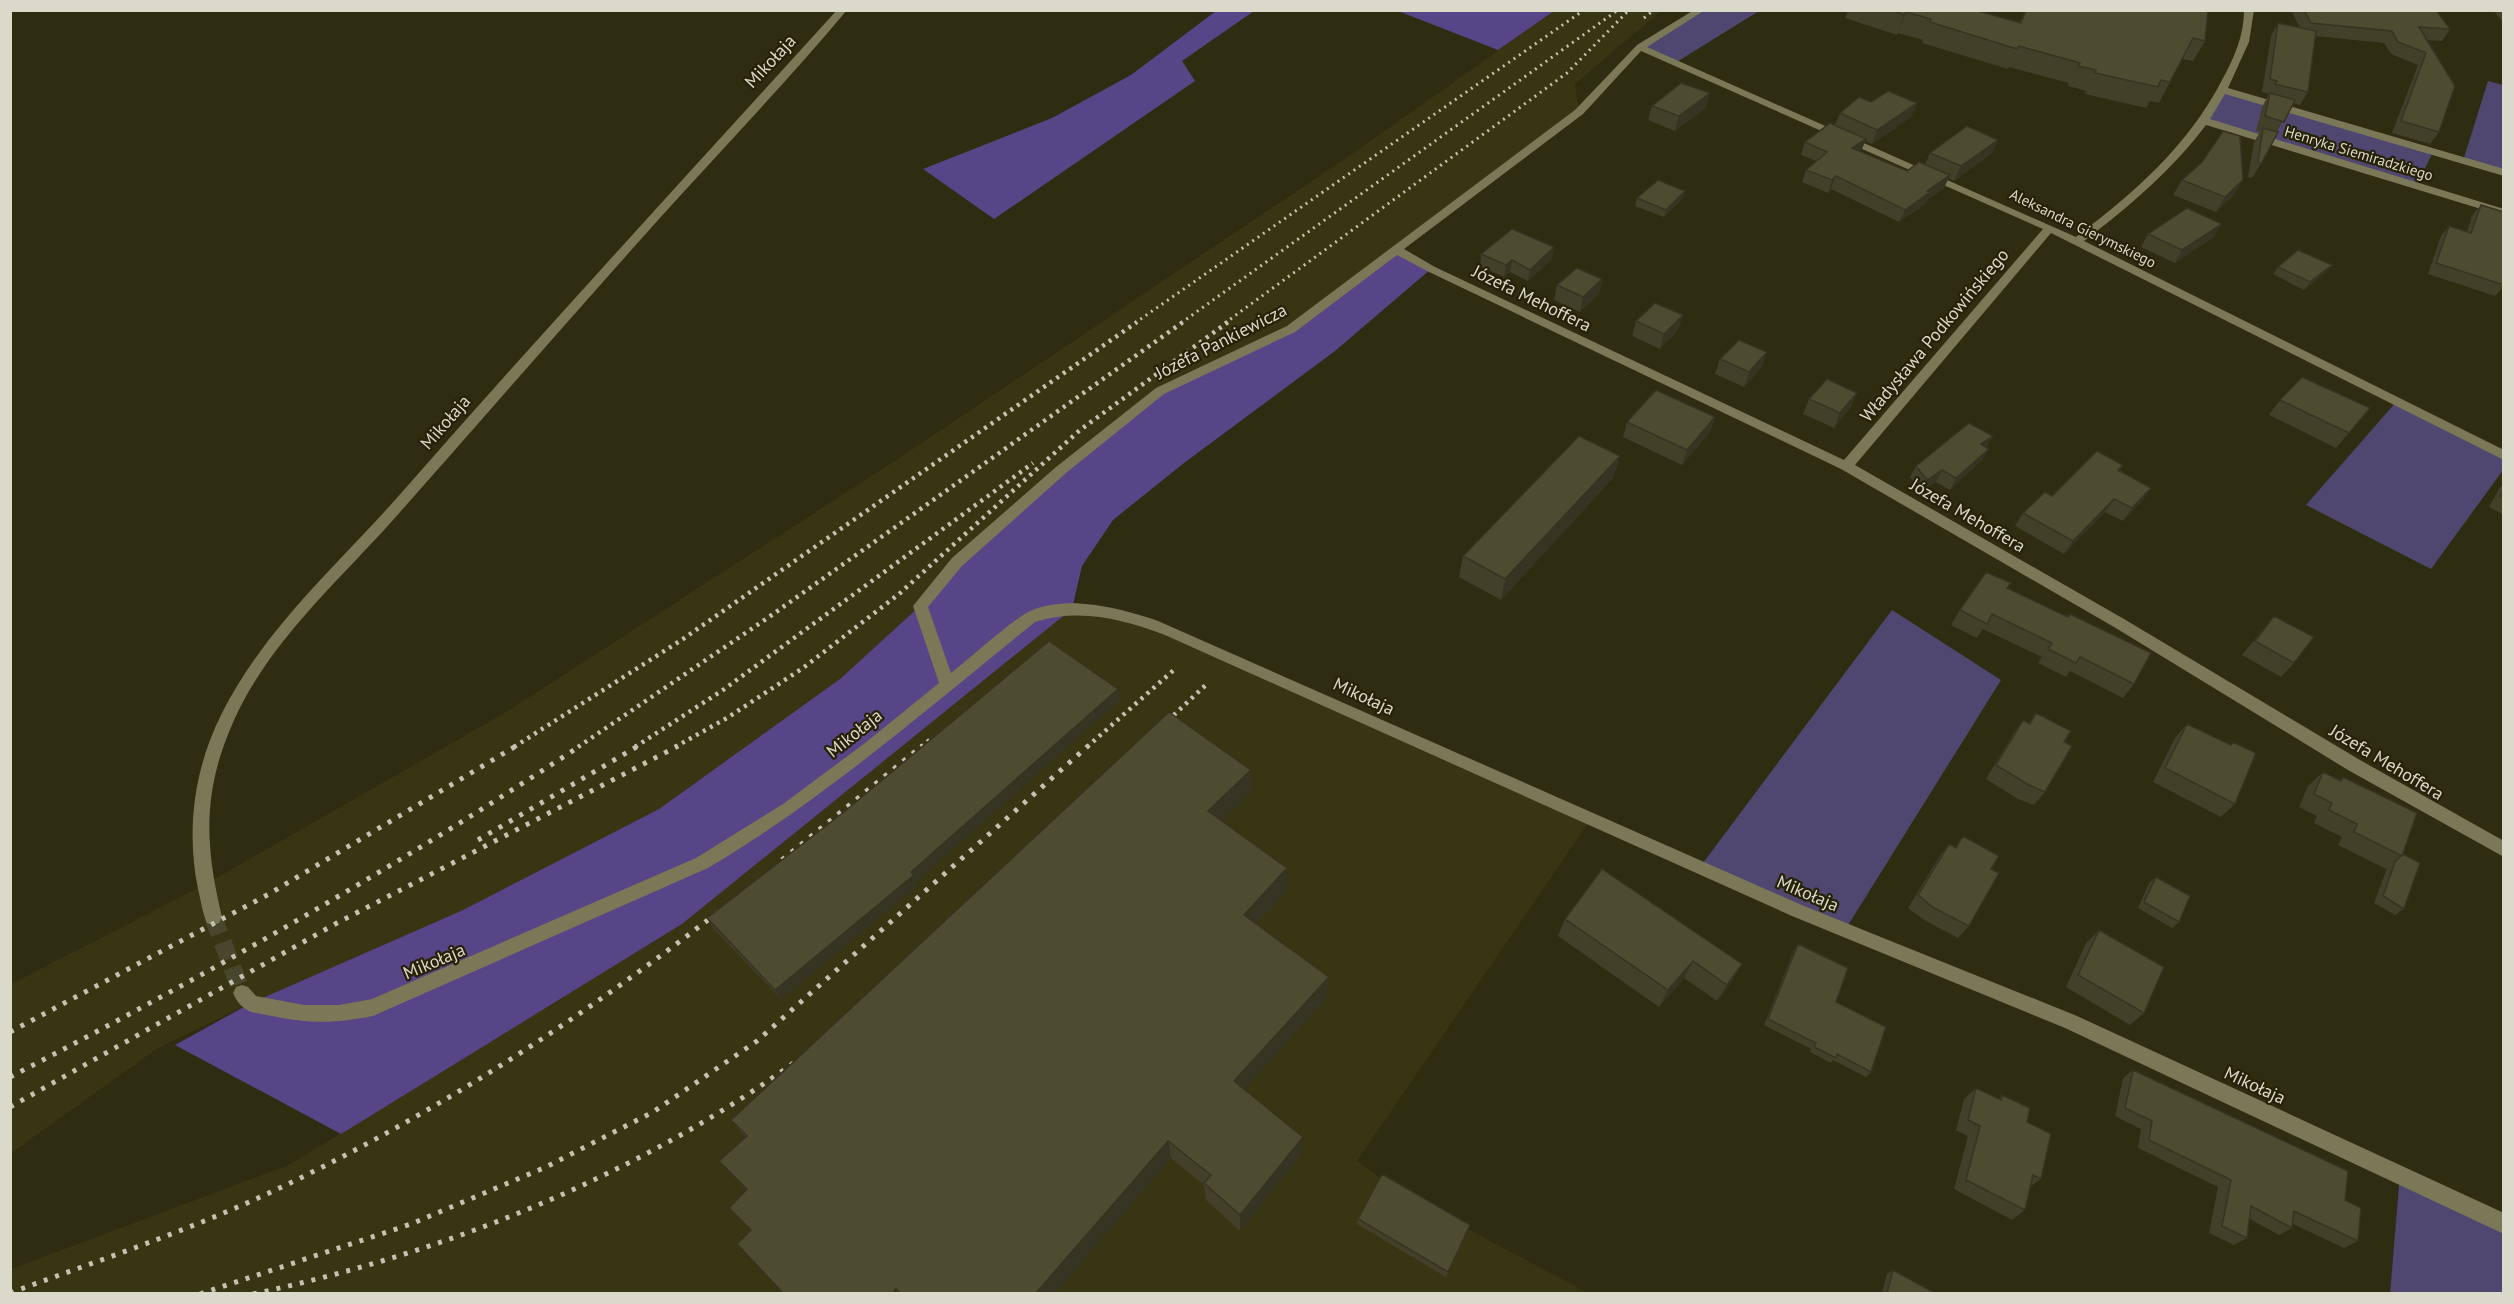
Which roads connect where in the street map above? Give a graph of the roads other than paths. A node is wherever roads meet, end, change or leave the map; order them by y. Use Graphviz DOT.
graph roads {
  1 [pos="843,10"];
  2 [pos="1701,10"];
  3 [pos="2249,10"];
  4 [pos="1640,47"];
  5 [pos="2223,90"];
  6 [pos="2205,121"];
  7 [pos="2504,173"];
  8 [pos="2504,213"];
  9 [pos="2050,228"];
  10 [pos="2076,242"];
  11 [pos="1395,249"];
  12 [pos="2504,456"];
  13 [pos="1846,466"];
  14 [pos="947,683"];
  15 [pos="2504,850"];
  16 [pos="213,917"];
  17 [pos="242,993"];
  18 [pos="2504,1224"];
  1 -- 16 [label="street, Mikołaja"];
  2 -- 4 [label="street, Józefa Pankiewicza"];
  3 -- 5 [label="street"];
  4 -- 9 [label="street, Aleksandra Gierymskiego"];
  4 -- 11 [label="street, Józefa Pankiewicza"];
  5 -- 6 [label="street"];
  5 -- 7 [label="street, Henryka Siemiradzkiego"];
  6 -- 8 [label="street, Henryka Siemiradzkiego"];
  6 -- 10 [label="street"];
  9 -- 10 [label="street, Aleksandra Gierymskiego"];
  9 -- 13 [label="street, Władysława Podkowińskiego"];
  10 -- 12 [label="street, Aleksandra Gierymskiego"];
  11 -- 13 [label="street, Józefa Mehoffera"];
  11 -- 14 [label="street, Józefa Pankiewicza"];
  13 -- 15 [label="street, Józefa Mehoffera"];
  14 -- 17 [label="street, Mikołaja"];
  14 -- 18 [label="street, Mikołaja"];
}
